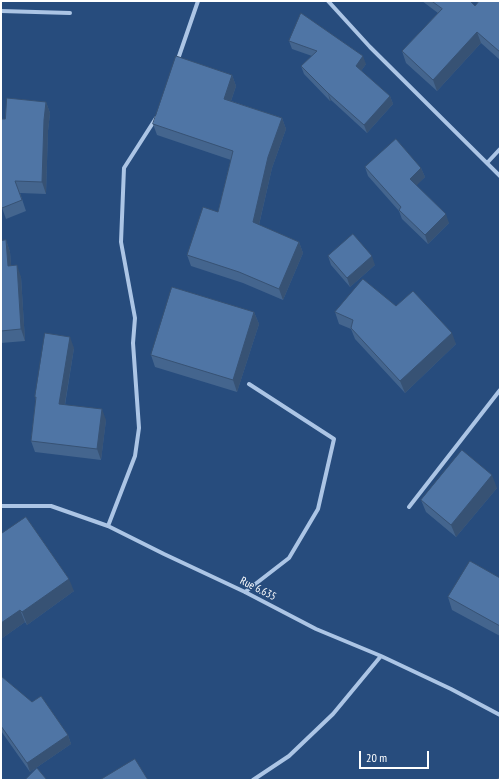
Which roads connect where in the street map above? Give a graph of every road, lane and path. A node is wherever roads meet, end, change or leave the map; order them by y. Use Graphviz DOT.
graph roads {
  1 [pos="198,1"];
  2 [pos="328,1"];
  3 [pos="1,11"];
  4 [pos="70,13"];
  5 [pos="176,66"];
  6 [pos="160,112"];
  7 [pos="500,149"];
  8 [pos="487,163"];
  9 [pos="500,176"];
  10 [pos="249,384"];
  11 [pos="500,390"];
  12 [pos="1,506"];
  13 [pos="409,507"];
  14 [pos="108,526"];
  15 [pos="245,592"];
  16 [pos="381,656"];
  17 [pos="500,715"];
  18 [pos="253,780"];
  1 -- 5 [label="street"];
  2 -- 8 [label="street"];
  3 -- 4 [label="street"];
  6 -- 14 [label="street"];
  7 -- 8 [label="street"];
  8 -- 9 [label="street"];
  10 -- 15 [label="street"];
  11 -- 13 [label="street"];
  12 -- 14 [label="street, Rue 6.635"];
  14 -- 15 [label="street, Rue 6.635"];
  15 -- 16 [label="street, Rue 6.635"];
  16 -- 17 [label="street, Rue 6.635"];
  16 -- 18 [label="street"];
}
